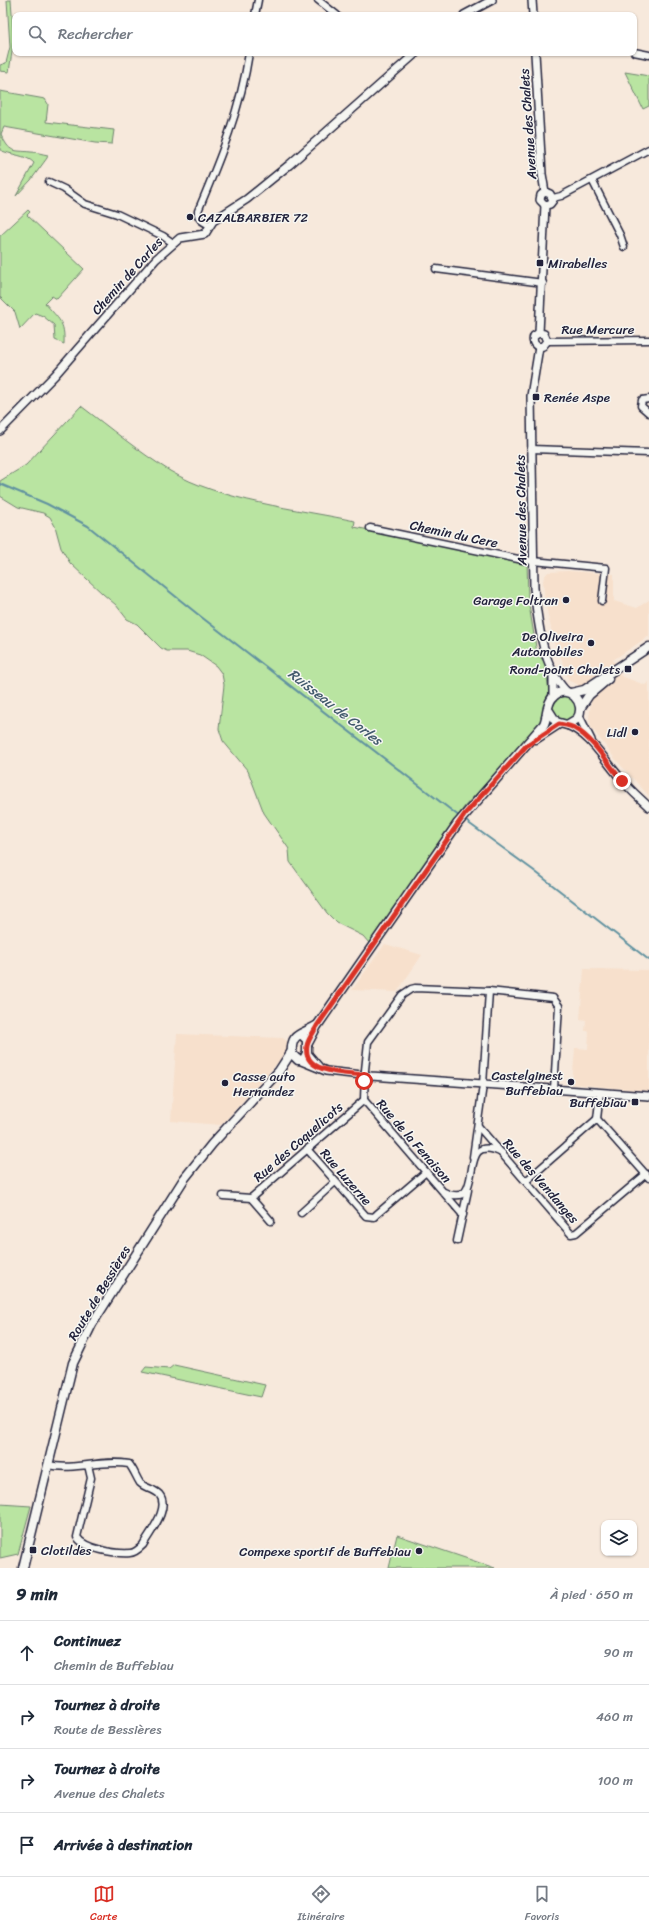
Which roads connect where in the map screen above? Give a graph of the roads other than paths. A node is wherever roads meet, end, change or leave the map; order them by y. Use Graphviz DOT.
graph roads {
  1 [pos="258,0"];
  2 [pos="318,0"];
  3 [pos="492,0"];
  4 [pos="532,0"];
  5 [pos="256,12"];
  6 [pos="333,12"];
  7 [pos="470,12"];
  8 [pos="534,12"];
  9 [pos="637,53"];
  10 [pos="649,55"];
  11 [pos="248,56"];
  12 [pos="413,56"];
  13 [pos="535,56"];
  14 [pos="649,149"];
  15 [pos="592,180"];
  16 [pos="49,182"];
  17 [pos="546,192"];
  18 [pos="553,198"];
  19 [pos="545,205"];
  20 [pos="210,225"];
  21 [pos="173,244"];
  22 [pos="624,247"];
  23 [pos="436,269"];
  24 [pos="542,283"];
  25 [pos="540,332"];
  26 [pos="547,340"];
  27 [pos="649,340"];
  28 [pos="539,347"];
  29 [pos="649,399"];
  30 [pos="649,413"];
  31 [pos="0,431"];
  32 [pos="531,449"];
  33 [pos="649,453"];
  34 [pos="370,528"];
  35 [pos="534,562"];
  36 [pos="602,601"];
  37 [pos="649,647"];
  38 [pos="630,660"];
  39 [pos="553,672"];
  40 [pos="569,693"];
  41 [pos="553,697"];
  42 [pos="581,707"];
  43 [pos="548,712"];
  44 [pos="579,716"];
  45 [pos="563,724"];
  46 [pos="527,745"];
  47 [pos="594,746"];
  48 [pos="648,806"];
  49 [pos="489,991"];
  50 [pos="317,1026"];
  51 [pos="301,1034"];
  52 [pos="307,1049"];
  53 [pos="292,1051"];
  54 [pos="298,1060"];
  55 [pos="321,1069"];
  56 [pos="278,1071"];
  57 [pos="365,1075"];
  58 [pos="483,1085"];
  59 [pos="554,1089"];
  60 [pos="600,1094"];
  61 [pos="647,1098"];
  62 [pos="364,1100"];
  63 [pos="597,1119"];
  64 [pos="478,1126"];
  65 [pos="307,1149"];
  66 [pos="503,1154"];
  67 [pos="473,1157"];
  68 [pos="426,1172"];
  69 [pos="647,1176"];
  70 [pos="526,1181"];
  71 [pos="335,1182"];
  72 [pos="469,1186"];
  73 [pos="444,1192"];
  74 [pos="223,1196"];
  75 [pos="251,1198"];
  76 [pos="301,1213"];
  77 [pos="463,1215"];
  78 [pos="271,1221"];
  79 [pos="457,1241"];
  80 [pos="48,1465"];
  81 [pos="88,1465"];
  82 [pos="23,1568"];
  1 -- 5 [label="street"];
  2 -- 6 [label="street"];
  3 -- 7 [label="street"];
  4 -- 8 [label="street"];
  9 -- 10 [label="street"];
  11 -- 20 [label="street"];
  12 -- 20 [label="street, Chemin de Carles"];
  13 -- 17 [label="street, Avenue des Chalets"];
  14 -- 15 [label="street"];
  15 -- 18 [label="street"];
  15 -- 22 [label="street"];
  16 -- 21 [label="street"];
  17 -- 18 [label="street, Avenue des Chalets"];
  17 -- 19 [label="street, Avenue des Chalets"];
  18 -- 19 [label="street"];
  19 -- 24 [label="street, Avenue des Chalets"];
  20 -- 21 [label="street, Chemin de Carles"];
  21 -- 31 [label="street, Chemin de Carles"];
  23 -- 24 [label="street"];
  24 -- 25 [label="street, Avenue des Chalets"];
  25 -- 26 [label="street"];
  25 -- 28 [label="street, Avenue des Chalets"];
  26 -- 27 [label="street, Rue Mercure"];
  26 -- 28 [label="street"];
  28 -- 32 [label="street, Avenue des Chalets"];
  29 -- 30 [label="street"];
  32 -- 33 [label="street"];
  32 -- 35 [label="street, Avenue des Chalets"];
  34 -- 35 [label="street, Chemin du Cere"];
  35 -- 36 [label="street, Chemin du Cere"];
  35 -- 39 [label="street, Avenue des Chalets"];
  37 -- 38 [label="main road"];
  38 -- 40 [label="main road"];
  38 -- 42 [label="main road"];
  39 -- 40 [label="street, Avenue des Chalets"];
  39 -- 41 [label="street, Avenue des Chalets"];
  40 -- 41 [label="main road"];
  40 -- 42 [label="main road"];
  41 -- 43 [label="main road, Route de Bessières"];
  42 -- 44 [label="main road"];
  43 -- 45 [label="main road"];
  43 -- 46 [label="main road, Route de Bessières"];
  44 -- 45 [label="main road, Route de Bessières"];
  44 -- 47 [label="street"];
  45 -- 46 [label="main road, Route de Bessières"];
  45 -- 47 [label="street"];
  46 -- 50 [label="main road, Route de Bessières"];
  47 -- 48 [label="street"];
  49 -- 57 [label="street, Rue de la Fenaison"];
  49 -- 58 [label="street"];
  49 -- 59 [label="street"];
  50 -- 51 [label="main road, Route de Bessières"];
  50 -- 52 [label="main road, Route de Bessières"];
  51 -- 52 [label="main road"];
  51 -- 53 [label="main road, Route de Bessières"];
  52 -- 54 [label="main road, Route de Bessières"];
  52 -- 55 [label="street"];
  53 -- 54 [label="main road"];
  53 -- 56 [label="main road, Route de Bessières"];
  54 -- 55 [label="street"];
  54 -- 56 [label="main road, Route de Bessières"];
  55 -- 57 [label="street"];
  56 -- 80 [label="main road, Route de Bessières"];
  57 -- 58 [label="street"];
  57 -- 62 [label="street, Rue de la Fenaison"];
  58 -- 59 [label="street"];
  58 -- 64 [label="street"];
  59 -- 60 [label="street"];
  60 -- 61 [label="street"];
  60 -- 63 [label="street"];
  62 -- 65 [label="street, Rue des Coquelicots"];
  62 -- 68 [label="street, Rue de la Fenaison"];
  63 -- 69 [label="street"];
  63 -- 70 [label="street"];
  64 -- 66 [label="street, Rue des Vendanges"];
  64 -- 67 [label="street"];
  65 -- 71 [label="street, Rue Luzerne"];
  65 -- 75 [label="street, Rue des Coquelicots"];
  66 -- 67 [label="street"];
  66 -- 70 [label="street, Rue des Vendanges"];
  67 -- 72 [label="street"];
  68 -- 71 [label="street, Rue Luzerne"];
  68 -- 73 [label="street, Rue de la Fenaison"];
  69 -- 70 [label="street, Rue des Vendanges"];
  71 -- 76 [label="street"];
  72 -- 73 [label="street"];
  72 -- 77 [label="street"];
  73 -- 77 [label="street, Rue de la Fenaison"];
  74 -- 75 [label="street"];
  75 -- 78 [label="street, Rue des Coquelicots"];
  77 -- 79 [label="street"];
  80 -- 81 [label="street"];
  80 -- 82 [label="main road, Route de Bessières"];
  81 -- 81 [label="street"];
}
